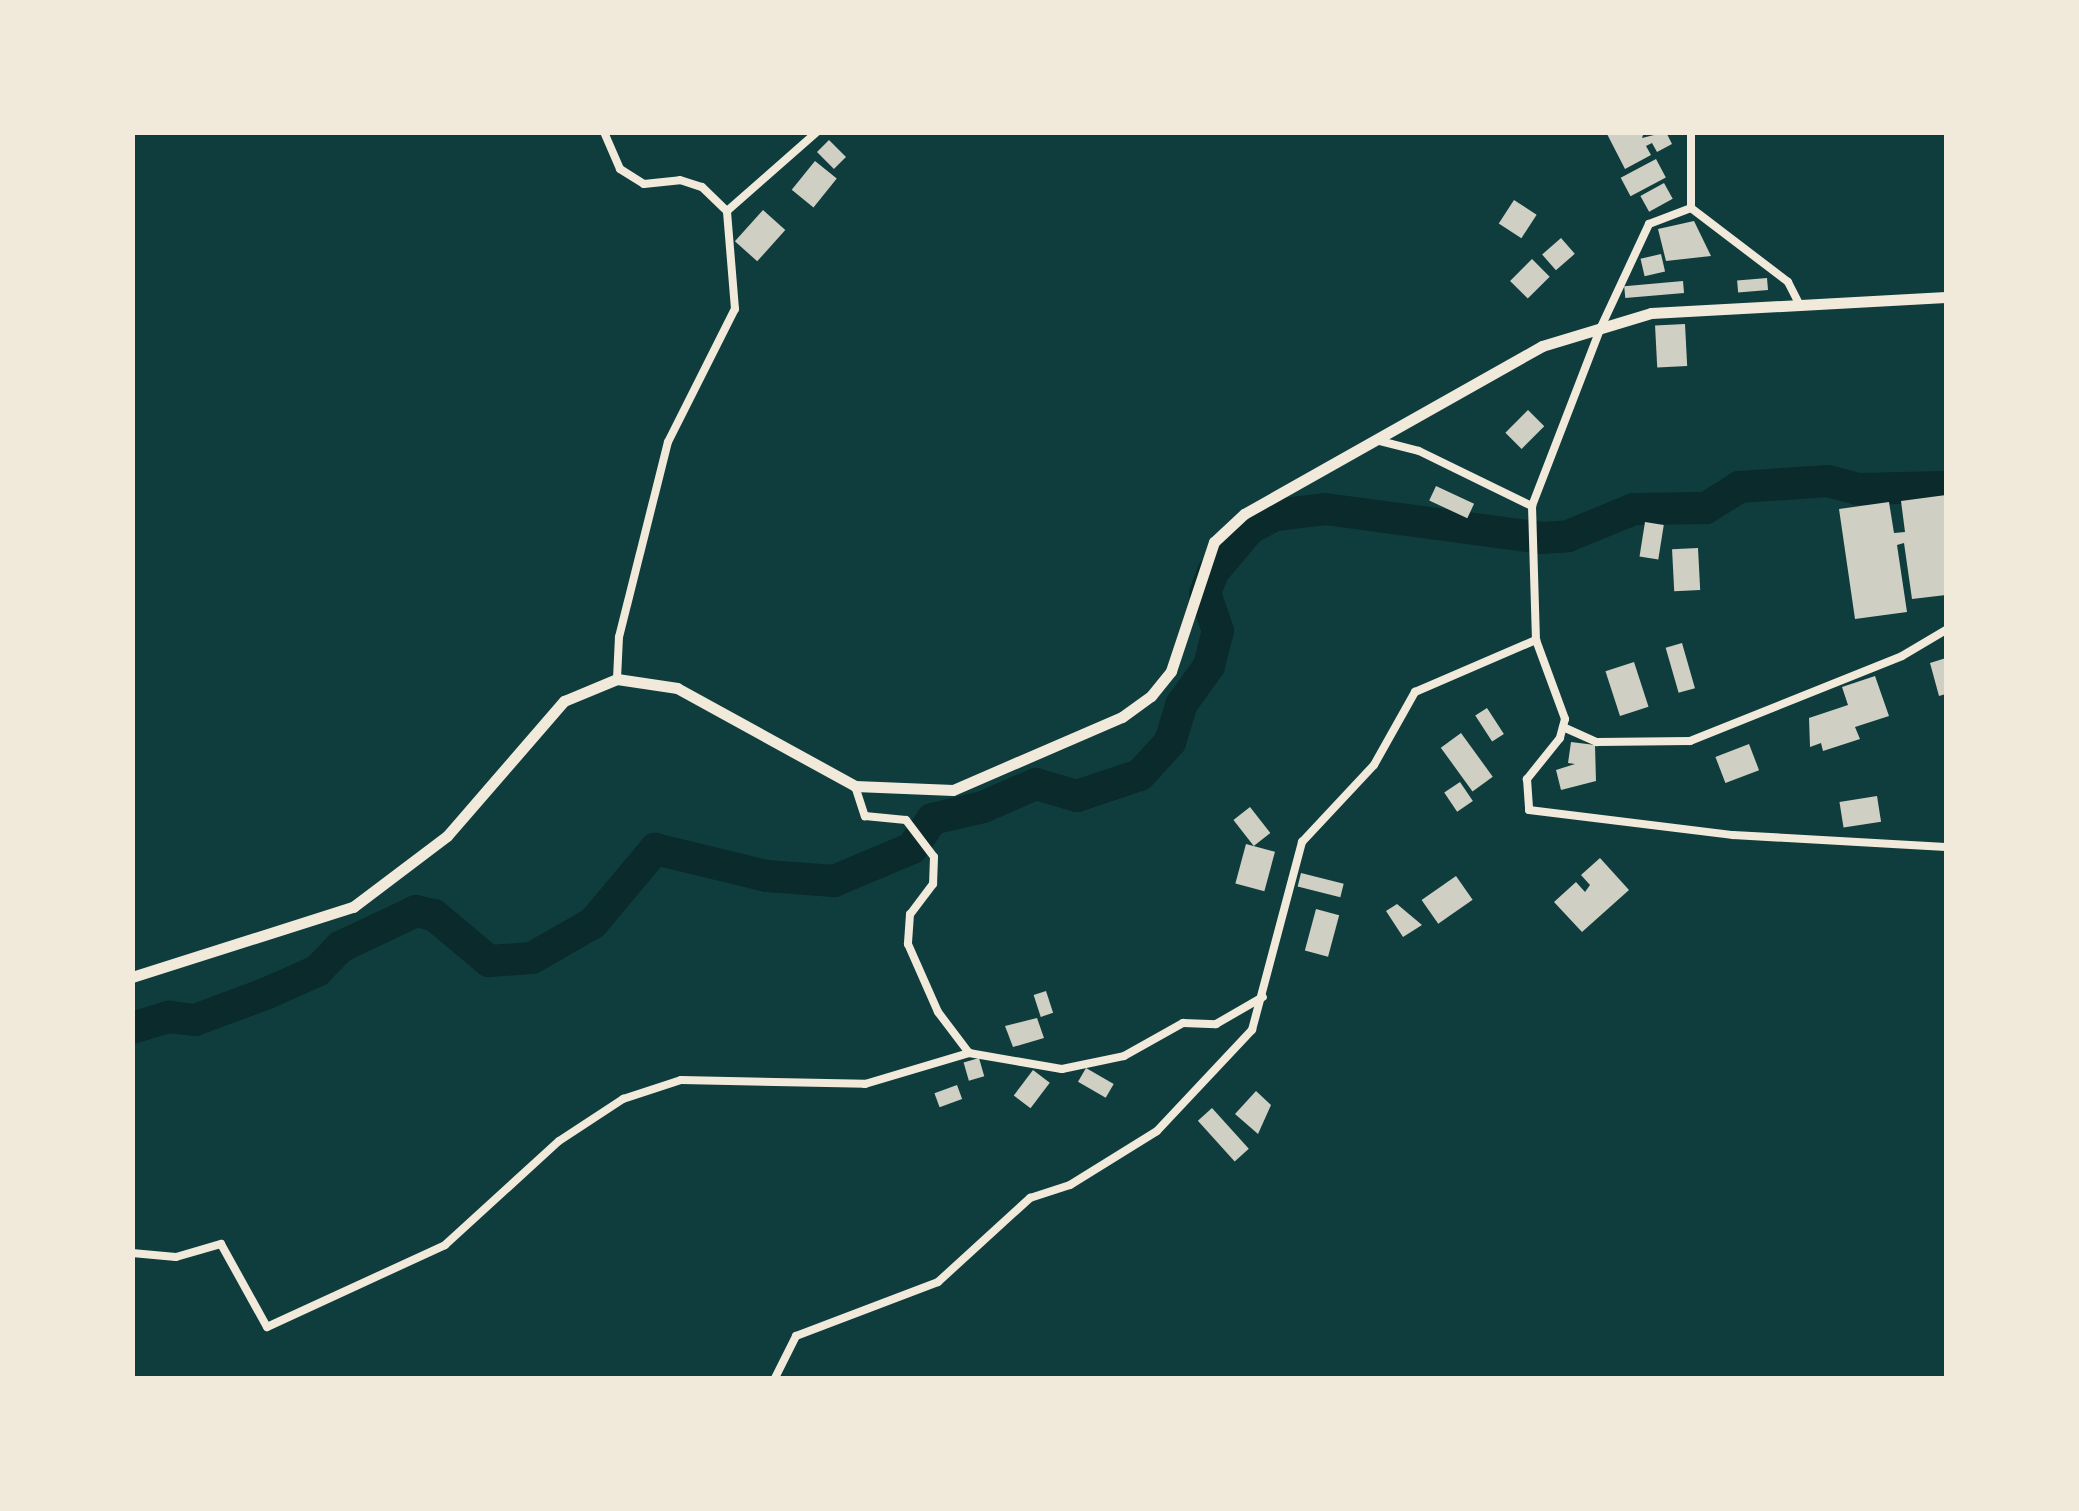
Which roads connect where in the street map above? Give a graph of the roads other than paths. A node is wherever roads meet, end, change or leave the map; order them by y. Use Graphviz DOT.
graph roads {
  1 [pos="604,132"];
  2 [pos="817,132"];
  3 [pos="1692,132"];
  4 [pos="1691,208"];
  5 [pos="727,212"];
  6 [pos="1946,296"];
  7 [pos="1799,304"];
  8 [pos="1601,327"];
  9 [pos="1372,439"];
  10 [pos="1532,506"];
  11 [pos="1946,630"];
  12 [pos="1536,640"];
  13 [pos="617,679"];
  14 [pos="1563,727"];
  15 [pos="855,786"];
  16 [pos="1946,846"];
  17 [pos="132,977"];
  18 [pos="1264,996"];
  19 [pos="970,1054"];
  20 [pos="132,1253"];
  21 [pos="775,1378"];
  1 -- 5 [label="street"];
  2 -- 5 [label="street"];
  3 -- 4 [label="street"];
  4 -- 7 [label="street"];
  4 -- 8 [label="street"];
  5 -- 13 [label="street"];
  6 -- 7 [label="main road"];
  7 -- 8 [label="main road"];
  8 -- 9 [label="main road"];
  8 -- 10 [label="street"];
  9 -- 10 [label="street"];
  9 -- 15 [label="main road"];
  10 -- 12 [label="street"];
  11 -- 14 [label="street"];
  12 -- 14 [label="street"];
  12 -- 18 [label="street"];
  13 -- 15 [label="main road"];
  13 -- 17 [label="main road"];
  14 -- 16 [label="street"];
  15 -- 19 [label="street"];
  18 -- 19 [label="street"];
  18 -- 21 [label="street"];
  19 -- 20 [label="street"];
}
